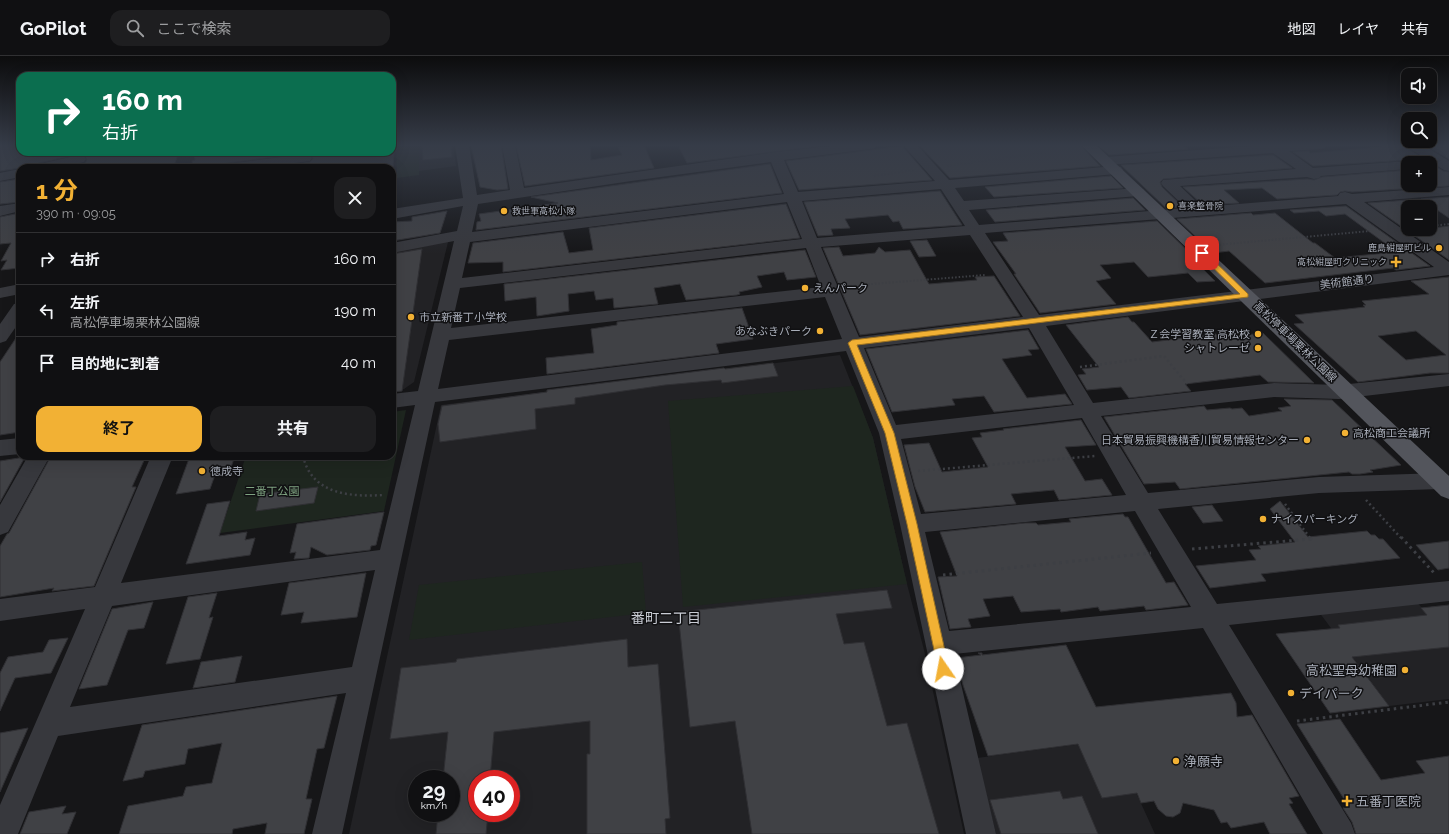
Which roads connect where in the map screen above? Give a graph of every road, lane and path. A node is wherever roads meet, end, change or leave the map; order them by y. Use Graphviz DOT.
graph roads {
  1 [pos="468,181"];
  2 [pos="516,181"];
  3 [pos="588,181"];
  4 [pos="786,181"];
  5 [pos="943,181"];
  6 [pos="978,181"];
  7 [pos="1127,181"];
  8 [pos="1190,181"];
  9 [pos="1324,181"];
  10 [pos="946,185"];
  11 [pos="1447,185"];
  12 [pos="1138,192"];
  13 [pos="518,193"];
  14 [pos="793,198"];
  15 [pos="1349,199"];
  16 [pos="471,200"];
  17 [pos="960,206"];
  18 [pos="16,208"];
  19 [pos="1198,210"];
  20 [pos="0,211"];
  21 [pos="396,213"];
  22 [pos="1160,214"];
  23 [pos="1449,224"];
  24 [pos="1437,225"];
  25 [pos="975,229"];
  26 [pos="1392,229"];
  27 [pos="463,236"];
  28 [pos="811,243"];
  29 [pos="396,247"];
  30 [pos="1195,247"];
  31 [pos="1449,270"];
  32 [pos="1004,274"];
  33 [pos="452,284"];
  34 [pos="831,289"];
  35 [pos="16,290"];
  36 [pos="0,293"];
  37 [pos="1246,295"];
  38 [pos="16,314"];
  39 [pos="1034,321"];
  40 [pos="441,335"];
  41 [pos="0,337"];
  42 [pos="852,343"];
  43 [pos="1063,369"];
  44 [pos="1449,380"];
  45 [pos="1347,392"];
  46 [pos="426,396"];
  47 [pos="1200,398"];
  48 [pos="396,400"];
  49 [pos="1087,412"];
  50 [pos="889,433"];
  51 [pos="16,446"];
  52 [pos="0,448"];
  53 [pos="1113,454"];
  54 [pos="37,460"];
  55 [pos="160,460"];
  56 [pos="304,460"];
  57 [pos="978,462"];
  58 [pos="980,466"];
  59 [pos="899,473"];
  60 [pos="1351,484"];
  61 [pos="1445,486"];
  62 [pos="1274,489"];
  63 [pos="388,494"];
  64 [pos="1142,502"];
  65 [pos="912,524"];
  66 [pos="0,526"];
  67 [pos="1172,551"];
  68 [pos="390,558"];
  69 [pos="923,577"];
  70 [pos="1444,584"];
  71 [pos="103,597"];
  72 [pos="0,610"];
  73 [pos="1211,616"];
  74 [pos="938,644"];
  75 [pos="362,678"];
  76 [pos="1449,702"];
  77 [pos="49,724"];
  78 [pos="1275,724"];
  79 [pos="3,834"];
  80 [pos="327,834"];
  81 [pos="981,834"];
  82 [pos="1340,834"];
  1 -- 16 [label="street"];
  2 -- 13 [label="street"];
  3 -- 13 [label="street"];
  4 -- 14 [label="street"];
  5 -- 10 [label="street"];
  6 -- 10 [label="street"];
  7 -- 12 [label="main road, 高松停車場栗林公園線"];
  8 -- 19 [label="street"];
  9 -- 15 [label="street"];
  10 -- 14 [label="street"];
  10 -- 17 [label="street"];
  11 -- 15 [label="street"];
  12 -- 17 [label="street"];
  12 -- 22 [label="main road, 高松停車場栗林公園線"];
  13 -- 16 [label="street"];
  14 -- 27 [label="street"];
  14 -- 28 [label="street"];
  15 -- 19 [label="street"];
  15 -- 26 [label="street"];
  16 -- 21 [label="street"];
  16 -- 27 [label="street"];
  17 -- 25 [label="street"];
  18 -- 20 [label="street"];
  19 -- 22 [label="street"];
  22 -- 25 [label="street"];
  22 -- 30 [label="main road, 高松停車場栗林公園線"];
  23 -- 24 [label="path"];
  25 -- 28 [label="street"];
  25 -- 32 [label="street"];
  26 -- 30 [label="path"];
  26 -- 31 [label="street"];
  27 -- 29 [label="street"];
  27 -- 33 [label="street"];
  28 -- 33 [label="street"];
  28 -- 34 [label="street"];
  30 -- 37 [label="main road, 高松停車場栗林公園線"];
  31 -- 37 [label="street, 美術館通り"];
  32 -- 34 [label="path"];
  32 -- 39 [label="street"];
  33 -- 40 [label="street"];
  34 -- 40 [label="street"];
  34 -- 42 [label="street"];
  35 -- 36 [label="street"];
  37 -- 39 [label="street, 美術館通り"];
  37 -- 45 [label="main road, 高松停車場栗林公園線"];
  38 -- 41 [label="street"];
  39 -- 42 [label="street, 美術館通り"];
  39 -- 43 [label="street"];
  40 -- 46 [label="street"];
  42 -- 46 [label="street, 美術館通り"];
  42 -- 50 [label="street"];
  43 -- 47 [label="path"];
  43 -- 49 [label="street"];
  44 -- 45 [label="street"];
  45 -- 47 [label="street"];
  45 -- 61 [label="main road, 高松停車場栗林公園線"];
  46 -- 48 [label="street, 美術館通り"];
  46 -- 68 [label="street"];
  47 -- 49 [label="street"];
  49 -- 50 [label="street"];
  49 -- 53 [label="street"];
  50 -- 59 [label="street"];
  51 -- 52 [label="street"];
  53 -- 58 [label="path"];
  53 -- 64 [label="street"];
  54 -- 66 [label="street"];
  55 -- 71 [label="street"];
  56 -- 63 [label="path"];
  57 -- 58 [label="path"];
  58 -- 59 [label="path"];
  59 -- 65 [label="street"];
  60 -- 61 [label="street"];
  60 -- 62 [label="street"];
  60 -- 70 [label="path"];
  62 -- 64 [label="street"];
  62 -- 67 [label="path"];
  64 -- 65 [label="street"];
  64 -- 67 [label="street"];
  65 -- 69 [label="street"];
  67 -- 69 [label="path"];
  67 -- 73 [label="street"];
  68 -- 71 [label="street"];
  68 -- 75 [label="street"];
  69 -- 74 [label="street"];
  70 -- 73 [label="street"];
  71 -- 72 [label="street"];
  71 -- 77 [label="street"];
  73 -- 74 [label="street"];
  73 -- 78 [label="street"];
  74 -- 81 [label="street"];
  75 -- 77 [label="street"];
  75 -- 80 [label="street"];
  76 -- 78 [label="path"];
  77 -- 79 [label="street"];
  78 -- 82 [label="street"];
}
